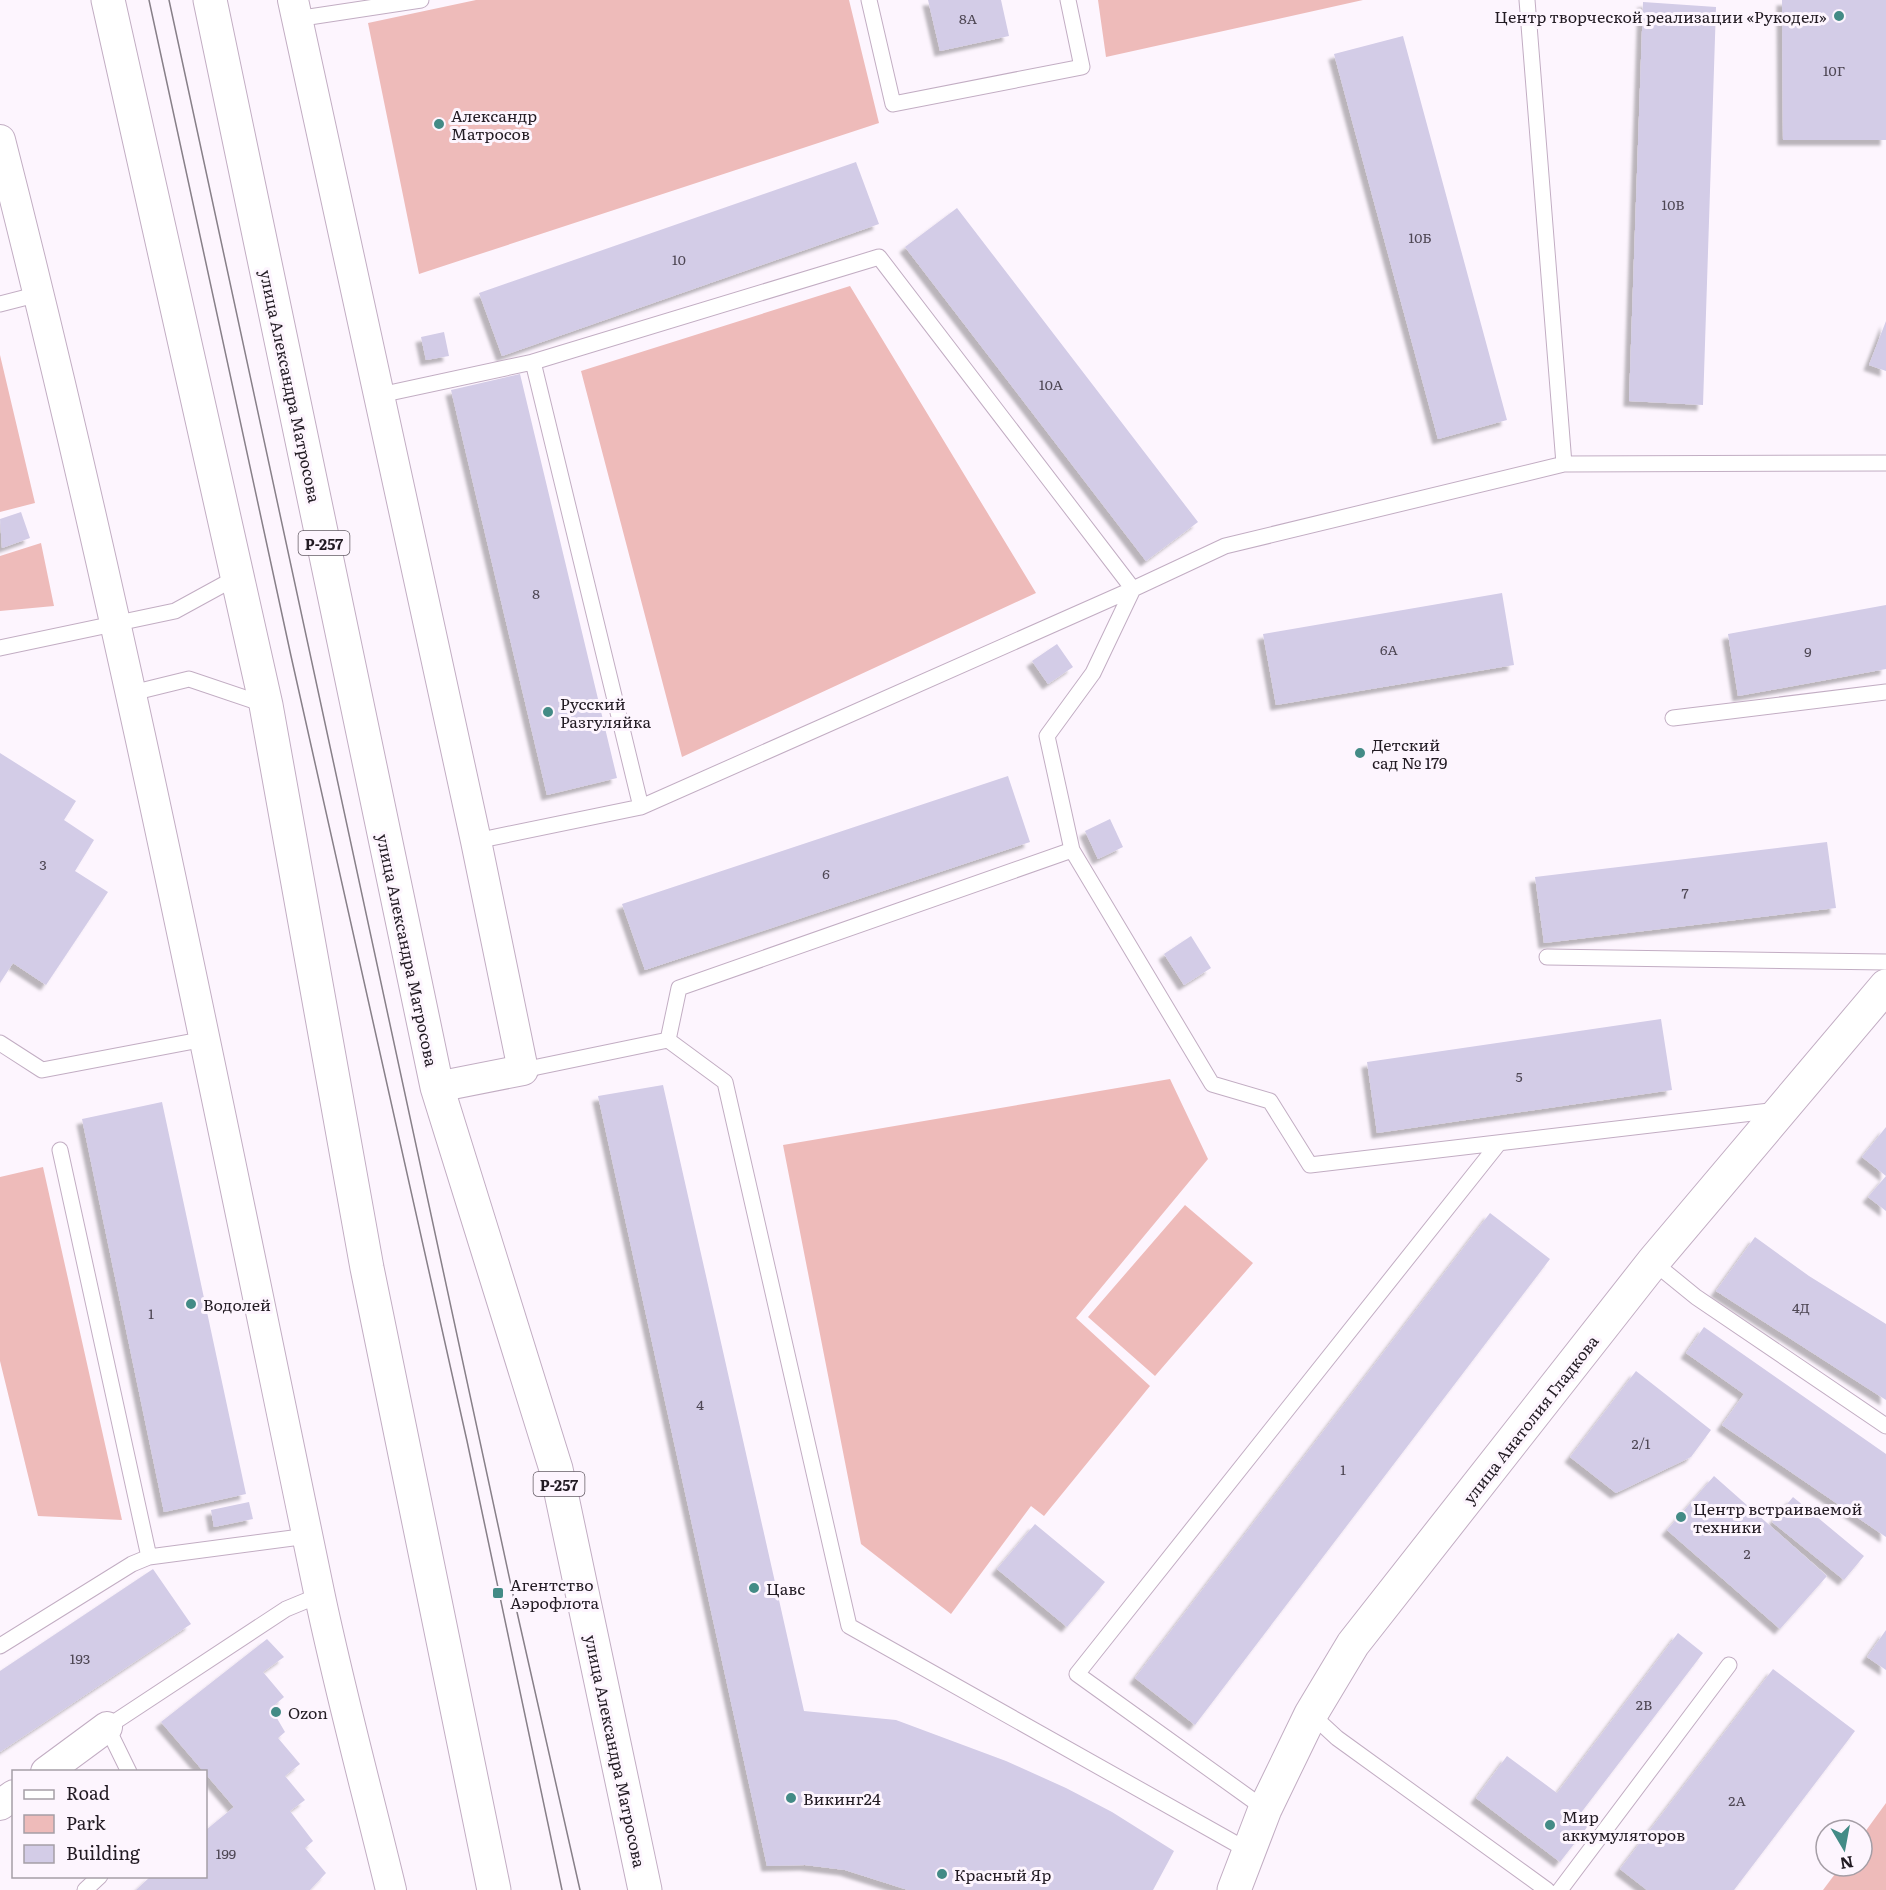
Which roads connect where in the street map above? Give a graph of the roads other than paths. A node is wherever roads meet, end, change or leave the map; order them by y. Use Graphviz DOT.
graph roads {
  1 [pos="108,0"];
  2 [pos="210,0"];
  3 [pos="421,0"];
  4 [pos="869,0"];
  5 [pos="1068,0"];
  6 [pos="1527,0"];
  7 [pos="394,3"];
  8 [pos="294,10"];
  9 [pos="0,140"];
  10 [pos="39,294"];
  11 [pos="0,304"];
  12 [pos="533,362"];
  13 [pos="380,395"];
  14 [pos="1886,463"];
  15 [pos="1564,465"];
  16 [pos="239,576"];
  17 [pos="1133,589"];
  18 [pos="117,625"];
  19 [pos="0,648"];
  20 [pos="1886,692"];
  21 [pos="132,693"];
  22 [pos="266,705"];
  23 [pos="1673,718"];
  24 [pos="641,807"];
  25 [pos="476,841"];
  26 [pos="1072,850"];
  27 [pos="1547,957"];
  28 [pos="1886,962"];
  29 [pos="1886,987"];
  30 [pos="205,1039"];
  31 [pos="668,1040"];
  32 [pos="0,1043"];
  33 [pos="523,1070"];
  34 [pos="437,1087"];
  35 [pos="1784,1109"];
  36 [pos="1499,1143"];
  37 [pos="60,1150"];
  38 [pos="1653,1262"];
  39 [pos="1886,1426"];
  40 [pos="308,1536"];
  41 [pos="149,1557"];
  42 [pos="320,1595"];
  43 [pos="0,1646"];
  44 [pos="1729,1665"];
  45 [pos="1311,1714"];
  46 [pos="107,1727"];
  47 [pos="49,1770"];
  48 [pos="128,1770"];
  49 [pos="1265,1809"];
  50 [pos="1247,1850"];
  51 [pos="98,1878"];
  52 [pos="85,1890"];
  53 [pos="391,1890"];
  54 [pos="494,1890"];
  55 [pos="645,1890"];
  56 [pos="1234,1890"];
  57 [pos="1547,1890"];
  58 [pos="1560,1890"];
  1 -- 16 [label="main road"];
  2 -- 34 [label="main road, улица Александра Матросова / Р-257"];
  3 -- 7 [label="lane"];
  4 -- 5 [label="lane"];
  6 -- 15 [label="lane"];
  7 -- 8 [label="lane"];
  8 -- 13 [label="street"];
  9 -- 10 [label="street"];
  10 -- 11 [label="lane"];
  10 -- 18 [label="street"];
  12 -- 13 [label="lane"];
  12 -- 17 [label="lane"];
  12 -- 24 [label="lane"];
  13 -- 25 [label="street"];
  14 -- 15 [label="lane"];
  15 -- 17 [label="lane"];
  16 -- 18 [label="lane"];
  16 -- 22 [label="main road"];
  17 -- 24 [label="lane"];
  17 -- 26 [label="lane"];
  18 -- 19 [label="lane"];
  18 -- 21 [label="street"];
  20 -- 23 [label="lane"];
  21 -- 22 [label="lane"];
  21 -- 30 [label="street"];
  22 -- 54 [label="main road"];
  24 -- 25 [label="lane"];
  25 -- 33 [label="street"];
  26 -- 31 [label="lane"];
  26 -- 36 [label="lane"];
  27 -- 28 [label="lane"];
  29 -- 35 [label="main road, улица Анатолия Гладкова"];
  30 -- 32 [label="lane"];
  30 -- 40 [label="street"];
  31 -- 33 [label="lane"];
  31 -- 50 [label="lane"];
  33 -- 34 [label="street"];
  34 -- 55 [label="main road, улица Александра Матросова / Р-257"];
  35 -- 36 [label="lane"];
  35 -- 38 [label="main road, улица Анатолия Гладкова"];
  36 -- 49 [label="lane"];
  37 -- 41 [label="lane"];
  38 -- 39 [label="lane"];
  38 -- 45 [label="main road, улица Анатолия Гладкова"];
  40 -- 41 [label="lane"];
  40 -- 42 [label="street"];
  41 -- 43 [label="lane"];
  42 -- 46 [label="lane"];
  42 -- 53 [label="street"];
  44 -- 58 [label="lane"];
  45 -- 49 [label="main road, улица Анатолия Гладкова"];
  45 -- 57 [label="lane"];
  46 -- 47 [label="street"];
  46 -- 48 [label="lane"];
  49 -- 50 [label="main road, улица Анатолия Гладкова"];
  50 -- 56 [label="main road, улица Анатолия Гладкова"];
  51 -- 52 [label="lane"];
}
